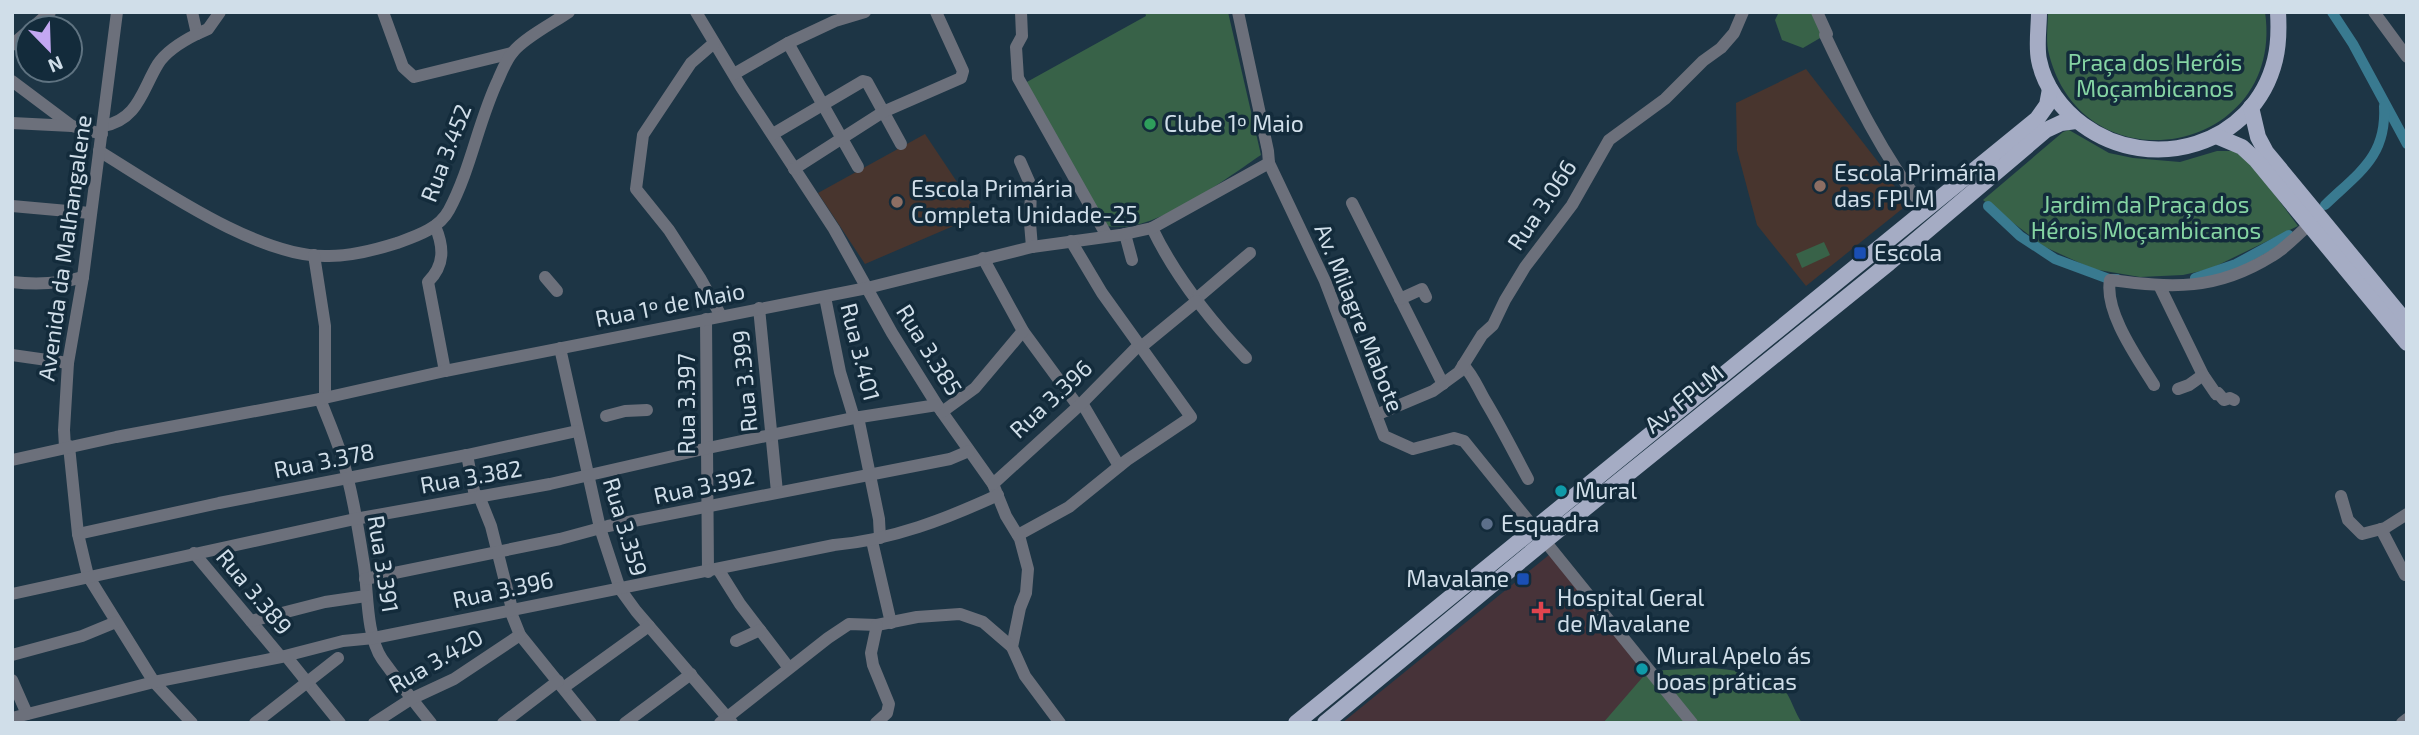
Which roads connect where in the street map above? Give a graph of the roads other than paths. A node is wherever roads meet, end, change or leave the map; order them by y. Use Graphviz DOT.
graph roads {
  1 [pos="117,12"];
  2 [pos="192,12"];
  3 [pos="220,12"];
  4 [pos="383,12"];
  5 [pos="569,12"];
  6 [pos="696,12"];
  7 [pos="865,12"];
  8 [pos="936,12"];
  9 [pos="1021,12"];
  10 [pos="1238,12"];
  11 [pos="1743,12"];
  12 [pos="1817,12"];
  13 [pos="2039,12"];
  14 [pos="2278,12"];
  15 [pos="2374,12"];
  16 [pos="197,34"];
  17 [pos="714,43"];
  18 [pos="788,43"];
  19 [pos="512,53"];
  20 [pos="2407,57"];
  21 [pos="734,74"];
  22 [pos="12,81"];
  23 [pos="2050,89"];
  24 [pos="822,104"];
  25 [pos="2251,107"];
  26 [pos="883,112"];
  27 [pos="2076,121"];
  28 [pos="12,123"];
  29 [pos="72,126"];
  30 [pos="102,130"];
  31 [pos="774,134"];
  32 [pos="2216,136"];
  33 [pos="842,140"];
  34 [pos="901,144"];
  35 [pos="99,151"];
  36 [pos="1020,161"];
  37 [pos="1269,163"];
  38 [pos="858,167"];
  39 [pos="794,169"];
  40 [pos="1352,204"];
  41 [pos="12,206"];
  42 [pos="1924,208"];
  43 [pos="90,214"];
  44 [pos="2309,225"];
  45 [pos="435,226"];
  46 [pos="1152,228"];
  47 [pos="1125,234"];
  48 [pos="1107,236"];
  49 [pos="1071,241"];
  50 [pos="1032,247"];
  51 [pos="1250,253"];
  52 [pos="314,255"];
  53 [pos="983,258"];
  54 [pos="1132,260"];
  55 [pos="83,276"];
  56 [pos="545,277"];
  57 [pos="12,282"];
  58 [pos="2160,287"];
  59 [pos="867,288"];
  60 [pos="556,290"];
  61 [pos="825,297"];
  62 [pos="1426,297"];
  63 [pos="1400,299"];
  64 [pos="1196,300"];
  65 [pos="759,309"];
  66 [pos="721,316"];
  67 [pos="706,319"];
  68 [pos="2407,324"];
  69 [pos="1023,331"];
  70 [pos="2407,343"];
  71 [pos="1140,346"];
  72 [pos="560,348"];
  73 [pos="12,355"];
  74 [pos="1246,358"];
  75 [pos="68,363"];
  76 [pos="1463,365"];
  77 [pos="445,371"];
  78 [pos="2203,375"];
  79 [pos="1443,384"];
  80 [pos="2154,385"];
  81 [pos="2178,389"];
  82 [pos="323,398"];
  83 [pos="2234,400"];
  84 [pos="1080,405"];
  85 [pos="940,409"];
  86 [pos="647,410"];
  87 [pos="1376,415"];
  88 [pos="606,416"];
  89 [pos="856,417"];
  90 [pos="577,431"];
  91 [pos="772,436"];
  92 [pos="67,447"];
  93 [pos="708,448"];
  94 [pos="969,450"];
  95 [pos="467,455"];
  96 [pos="12,460"];
  97 [pos="1119,466"];
  98 [pos="870,474"];
  99 [pos="587,475"];
  100 [pos="347,479"];
  101 [pos="1528,479"];
  102 [pos="995,489"];
  103 [pos="776,492"];
  104 [pos="477,496"];
  105 [pos="2341,496"];
  106 [pos="708,506"];
  107 [pos="2407,514"];
  108 [pos="355,519"];
  109 [pos="600,528"];
  110 [pos="1542,528"];
  111 [pos="2381,529"];
  112 [pos="78,534"];
  113 [pos="1018,535"];
  114 [pos="876,540"];
  115 [pos="498,551"];
  116 [pos="194,553"];
  117 [pos="713,570"];
  118 [pos="2405,575"];
  119 [pos="88,576"];
  120 [pos="365,579"];
  121 [pos="620,589"];
  122 [pos="12,594"];
  123 [pos="366,596"];
  124 [pos="511,610"];
  125 [pos="251,621"];
  126 [pos="116,622"];
  127 [pos="891,623"];
  128 [pos="877,625"];
  129 [pos="649,626"];
  130 [pos="760,631"];
  131 [pos="520,635"];
  132 [pos="374,638"];
  133 [pos="736,641"];
  134 [pos="1012,647"];
  135 [pos="12,654"];
  136 [pos="283,657"];
  137 [pos="338,658"];
  138 [pos="789,668"];
  139 [pos="691,674"];
  140 [pos="12,680"];
  141 [pos="154,682"];
  142 [pos="306,682"];
  143 [pos="561,685"];
  144 [pos="411,699"];
  145 [pos="44,711"];
  146 [pos="27,714"];
  147 [pos="12,718"];
  148 [pos="2407,719"];
  149 [pos="726,721"];
  150 [pos="53,723"];
  151 [pos="192,723"];
  152 [pos="255,723"];
  153 [pos="340,723"];
  154 [pos="374,723"];
  155 [pos="431,723"];
  156 [pos="503,723"];
  157 [pos="592,723"];
  158 [pos="625,723"];
  159 [pos="876,723"];
  160 [pos="1060,723"];
  161 [pos="1296,723"];
  162 [pos="1325,723"];
  163 [pos="1692,723"];
  164 [pos="2402,723"];
  1 -- 30 [label="street, Avenida da Malhangalene"];
  2 -- 16 [label="street"];
  3 -- 16 [label="street"];
  4 -- 19 [label="street"];
  5 -- 19 [label="street, Rua 3.452"];
  6 -- 17 [label="street, Rua 3.385"];
  7 -- 18 [label="street"];
  8 -- 26 [label="street"];
  9 -- 48 [label="street"];
  10 -- 37 [label="street, Av. Milagre Mabote"];
  11 -- 76 [label="street, Rua 3.066"];
  12 -- 42 [label="street"];
  13 -- 23 [label="main road"];
  14 -- 25 [label="main road"];
  15 -- 20 [label="street"];
  16 -- 30 [label="street"];
  17 -- 21 [label="street, Rua 3.385"];
  17 -- 66 [label="street"];
  18 -- 21 [label="street"];
  18 -- 24 [label="street"];
  19 -- 45 [label="street, Rua 3.452"];
  21 -- 31 [label="street, Rua 3.385"];
  22 -- 29 [label="street"];
  23 -- 27 [label="main road"];
  23 -- 42 [label="main road"];
  24 -- 26 [label="street"];
  24 -- 31 [label="street"];
  24 -- 33 [label="street"];
  25 -- 32 [label="main road"];
  25 -- 68 [label="main road"];
  26 -- 33 [label="street"];
  26 -- 34 [label="street"];
  27 -- 32 [label="main road"];
  27 -- 110 [label="main road, Av. FPLM"];
  28 -- 29 [label="street"];
  29 -- 30 [label="street"];
  30 -- 35 [label="street, Avenida da Malhangalene"];
  31 -- 39 [label="street, Rua 3.385"];
  32 -- 44 [label="main road"];
  33 -- 38 [label="street"];
  33 -- 39 [label="street"];
  35 -- 43 [label="street, Avenida da Malhangalene"];
  35 -- 52 [label="street, Rua 3.452"];
  36 -- 50 [label="street"];
  37 -- 46 [label="street, Rua 1º de Maio"];
  37 -- 87 [label="street, Av. Milagre Mabote"];
  39 -- 59 [label="street, Rua 3.385"];
  40 -- 63 [label="street"];
  41 -- 43 [label="street"];
  42 -- 110 [label="main road"];
  43 -- 55 [label="street, Avenida da Malhangalene"];
  44 -- 58 [label="street"];
  44 -- 70 [label="main road"];
  45 -- 52 [label="street, Rua 3.452"];
  45 -- 77 [label="street"];
  46 -- 47 [label="street, Rua 1º de Maio"];
  46 -- 64 [label="street"];
  47 -- 48 [label="street, Rua 1º de Maio"];
  47 -- 54 [label="street"];
  48 -- 49 [label="street, Rua 1º de Maio"];
  49 -- 50 [label="street, Rua 1º de Maio"];
  49 -- 71 [label="street"];
  50 -- 53 [label="street, Rua 1º de Maio"];
  51 -- 64 [label="street, Rua 3.396"];
  52 -- 82 [label="street"];
  53 -- 59 [label="street, Rua 1º de Maio"];
  53 -- 69 [label="street"];
  55 -- 57 [label="street"];
  55 -- 75 [label="street, Avenida da Malhangalene"];
  56 -- 60 [label="street"];
  58 -- 78 [label="street"];
  58 -- 80 [label="street"];
  59 -- 61 [label="street, Rua 1º de Maio"];
  59 -- 85 [label="street, Rua 3.385"];
  61 -- 65 [label="street, Rua 1º de Maio"];
  61 -- 89 [label="street, Rua 3.401"];
  62 -- 63 [label="street"];
  63 -- 79 [label="street"];
  64 -- 71 [label="street, Rua 3.396"];
  64 -- 74 [label="street"];
  65 -- 66 [label="street, Rua 1º de Maio"];
  65 -- 91 [label="street, Rua 3.399"];
  66 -- 67 [label="street, Rua 1º de Maio"];
  67 -- 72 [label="street, Rua 1º de Maio"];
  67 -- 93 [label="street, Rua 3.397"];
  69 -- 84 [label="street"];
  69 -- 85 [label="street"];
  71 -- 84 [label="street, Rua 3.396"];
  71 -- 97 [label="street"];
  72 -- 77 [label="street, Rua 1º de Maio"];
  72 -- 90 [label="street, Rua 3.359"];
  73 -- 75 [label="street"];
  75 -- 92 [label="street, Avenida da Malhangalene"];
  76 -- 79 [label="street, Rua 3.066"];
  76 -- 101 [label="street"];
  77 -- 82 [label="street, Rua 1º de Maio"];
  78 -- 81 [label="street"];
  78 -- 83 [label="street"];
  79 -- 87 [label="street, Rua 3.066"];
  82 -- 92 [label="street, Rua 1º de Maio"];
  82 -- 100 [label="street, Rua 3.391"];
  84 -- 97 [label="street"];
  84 -- 102 [label="street, Rua 3.396"];
  85 -- 89 [label="street, Rua 3.382"];
  85 -- 94 [label="street, Rua 3.385"];
  86 -- 88 [label="street"];
  87 -- 110 [label="street, Av. Milagre Mabote"];
  89 -- 91 [label="street, Rua 3.382"];
  89 -- 98 [label="street, Rua 3.401"];
  90 -- 95 [label="street, Rua 3.378"];
  90 -- 99 [label="street, Rua 3.359"];
  91 -- 93 [label="street, Rua 3.382"];
  91 -- 103 [label="street, Rua 3.399"];
  92 -- 96 [label="street, Rua 1º de Maio"];
  92 -- 112 [label="street, Avenida da Malhangalene"];
  93 -- 99 [label="street, Rua 3.382"];
  93 -- 106 [label="street, Rua 3.397"];
  94 -- 98 [label="street, Rua 3.392"];
  94 -- 102 [label="street, Rua 3.385"];
  95 -- 100 [label="street, Rua 3.378"];
  95 -- 104 [label="street"];
  97 -- 113 [label="street"];
  98 -- 103 [label="street, Rua 3.392"];
  98 -- 114 [label="street, Rua 3.401"];
  99 -- 104 [label="street, Rua 3.382"];
  99 -- 109 [label="street, Rua 3.359"];
  100 -- 108 [label="street, Rua 3.391"];
  100 -- 112 [label="street, Rua 3.378"];
  102 -- 113 [label="street, Rua 3.385"];
  102 -- 114 [label="street, Rua 3.396"];
  103 -- 106 [label="street, Rua 3.392"];
  104 -- 108 [label="street, Rua 3.382"];
  104 -- 115 [label="street"];
  105 -- 111 [label="street"];
  106 -- 109 [label="street, Rua 3.392"];
  106 -- 117 [label="street, Rua 3.397"];
  107 -- 111 [label="street"];
  108 -- 116 [label="street, Rua 3.382"];
  108 -- 120 [label="street, Rua 3.391"];
  109 -- 115 [label="street, Rua 3.392"];
  109 -- 121 [label="street, Rua 3.359"];
  110 -- 161 [label="main road, Av. FPLM"];
  110 -- 162 [label="main road, Av. FPLM"];
  110 -- 163 [label="street"];
  111 -- 118 [label="street"];
  112 -- 119 [label="street, Avenida da Malhangalene"];
  113 -- 134 [label="street, Rua 3.385"];
  114 -- 117 [label="street, Rua 3.396"];
  114 -- 127 [label="street, Rua 3.401"];
  115 -- 120 [label="street, Rua 3.392"];
  115 -- 124 [label="street"];
  116 -- 119 [label="street, Rua 3.382"];
  116 -- 125 [label="street, Rua 3.389"];
  117 -- 121 [label="street, Rua 3.396"];
  117 -- 130 [label="street"];
  119 -- 122 [label="street, Rua 3.382"];
  119 -- 126 [label="street, Avenida da Malhangalene"];
  120 -- 123 [label="street, Rua 3.391"];
  121 -- 124 [label="street, Rua 3.396"];
  121 -- 129 [label="street, Rua 3.359"];
  123 -- 125 [label="street"];
  123 -- 132 [label="street, Rua 3.391"];
  124 -- 131 [label="street"];
  124 -- 132 [label="street, Rua 3.396"];
  125 -- 136 [label="street, Rua 3.389"];
  126 -- 135 [label="street"];
  126 -- 141 [label="street, Avenida da Malhangalene"];
  127 -- 128 [label="street"];
  127 -- 134 [label="street"];
  128 -- 138 [label="street"];
  128 -- 159 [label="street"];
  129 -- 139 [label="street, Rua 3.359"];
  129 -- 143 [label="street"];
  130 -- 133 [label="street"];
  130 -- 138 [label="street"];
  131 -- 143 [label="street"];
  131 -- 144 [label="street, Rua 3.420"];
  132 -- 136 [label="street, Rua 3.396"];
  132 -- 144 [label="street, Rua 3.391"];
  134 -- 160 [label="street"];
  136 -- 141 [label="street, Rua 3.396"];
  136 -- 142 [label="street, Rua 3.389"];
  137 -- 142 [label="street"];
  138 -- 149 [label="street"];
  139 -- 149 [label="street, Rua 3.359"];
  139 -- 158 [label="street"];
  140 -- 146 [label="street"];
  141 -- 145 [label="street, Rua 3.396"];
  141 -- 151 [label="street, Avenida da Malhangalene"];
  142 -- 152 [label="street"];
  142 -- 153 [label="street, Rua 3.389"];
  143 -- 156 [label="street"];
  143 -- 157 [label="street"];
  144 -- 154 [label="street, Rua 3.420"];
  144 -- 155 [label="street, Rua 3.391"];
  145 -- 146 [label="street, Rua 3.396"];
  145 -- 150 [label="street"];
  146 -- 147 [label="street, Rua 3.396"];
  148 -- 164 [label="street"];
}
